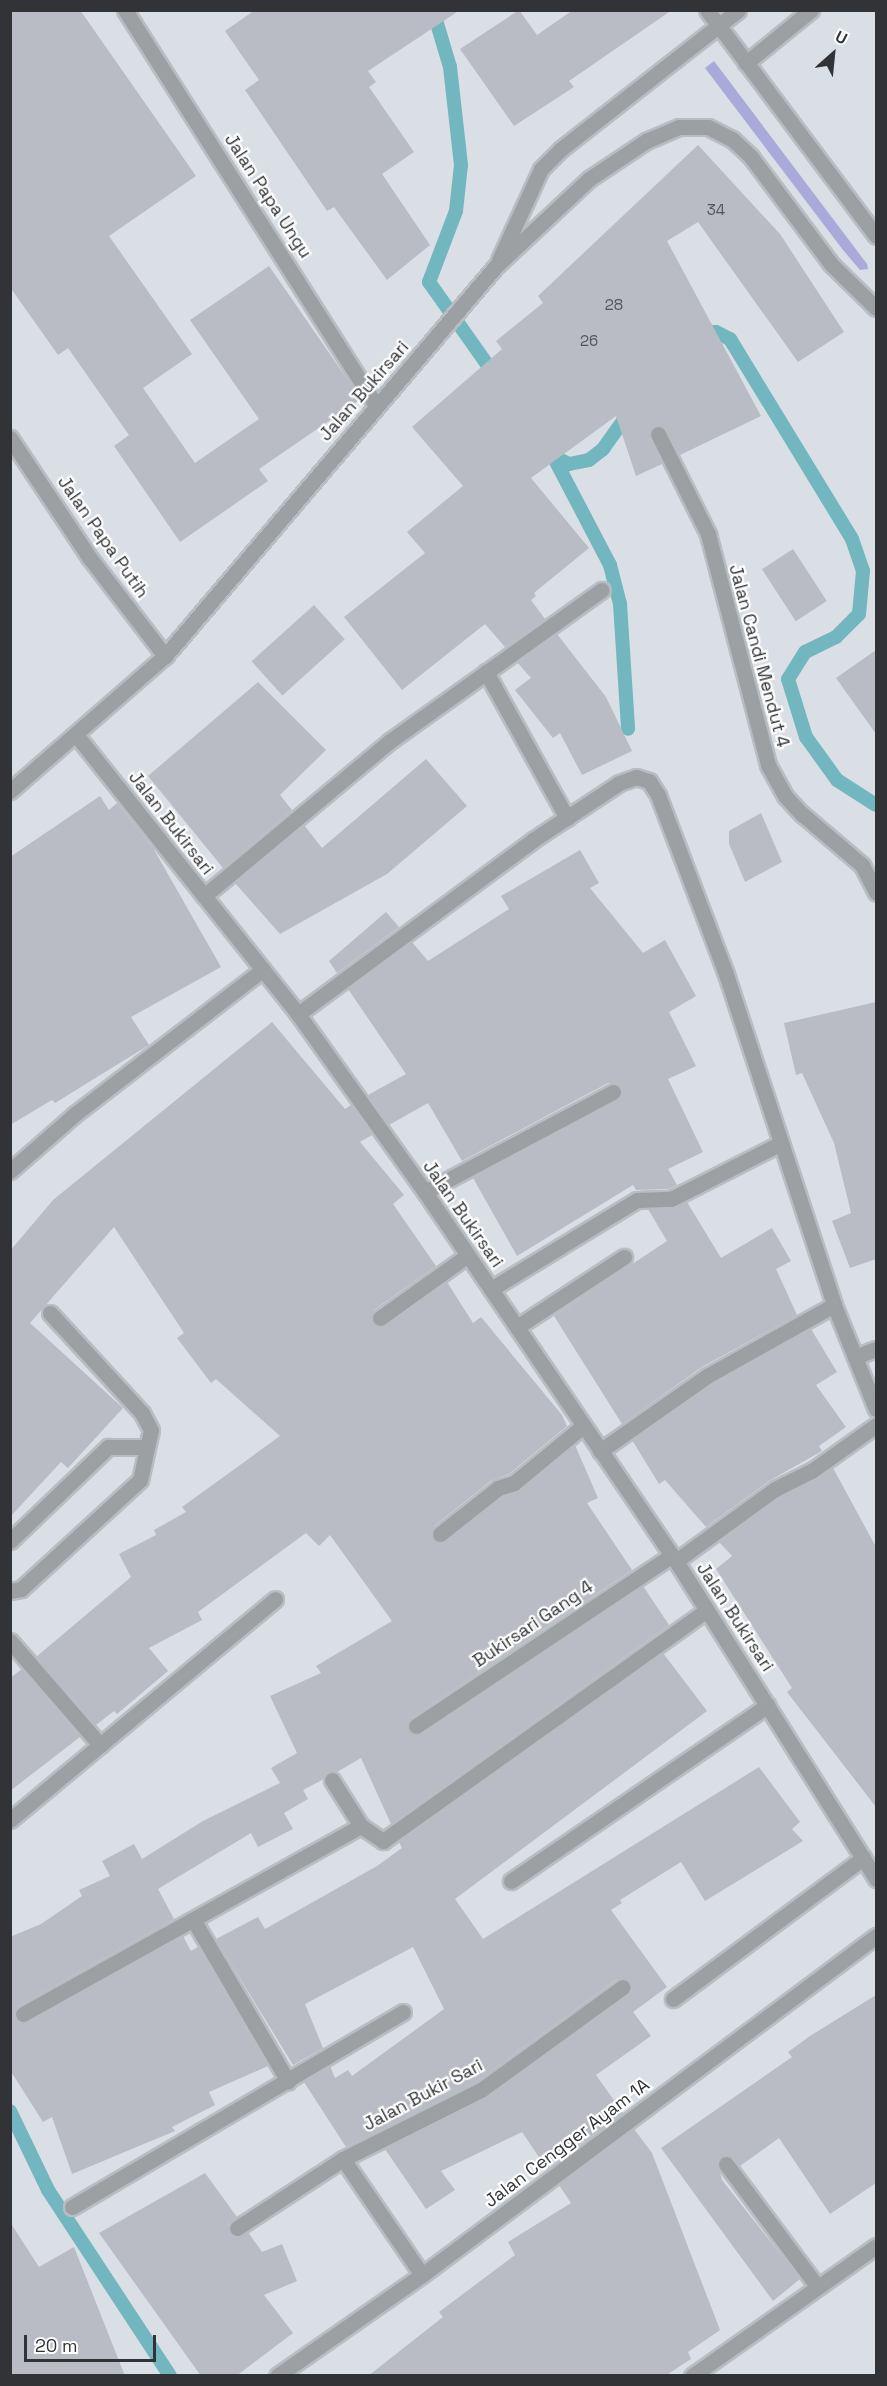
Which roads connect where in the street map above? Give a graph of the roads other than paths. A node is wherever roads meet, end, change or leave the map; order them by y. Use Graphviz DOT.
graph roads {
  1 [pos="125,10"];
  2 [pos="707,10"];
  3 [pos="738,10"];
  4 [pos="811,10"];
  5 [pos="720,27"];
  6 [pos="746,63"];
  7 [pos="876,236"];
  8 [pos="496,266"];
  9 [pos="876,308"];
  10 [pos="376,405"];
  11 [pos="658,434"];
  12 [pos="10,438"];
  13 [pos="602,590"];
  14 [pos="165,656"];
  15 [pos="486,672"];
  16 [pos="77,736"];
  17 [pos="10,790"];
  18 [pos="567,818"];
  19 [pos="876,893"];
  20 [pos="204,896"];
  21 [pos="263,969"];
  22 [pos="298,1014"];
  23 [pos="613,1092"];
  24 [pos="779,1144"];
  25 [pos="10,1171"];
  26 [pos="425,1192"];
  27 [pos="468,1255"];
  28 [pos="624,1257"];
  29 [pos="491,1289"];
  30 [pos="834,1305"];
  31 [pos="50,1314"];
  32 [pos="380,1318"];
  33 [pos="517,1327"];
  34 [pos="876,1349"];
  35 [pos="855,1357"];
  36 [pos="876,1409"];
  37 [pos="876,1425"];
  38 [pos="584,1426"];
  39 [pos="144,1447"];
  40 [pos="600,1451"];
  41 [pos="440,1534"];
  42 [pos="10,1541"];
  43 [pos="673,1558"];
  44 [pos="10,1591"];
  45 [pos="275,1599"];
  46 [pos="706,1611"];
  47 [pos="10,1641"];
  48 [pos="768,1705"];
  49 [pos="416,1726"];
  50 [pos="100,1746"];
  51 [pos="332,1780"];
  52 [pos="10,1820"];
  53 [pos="361,1826"];
  54 [pos="862,1858"];
  55 [pos="876,1879"];
  56 [pos="511,1881"];
  57 [pos="194,1921"];
  58 [pos="876,1936"];
  59 [pos="623,1987"];
  60 [pos="673,1999"];
  61 [pos="404,2012"];
  62 [pos="23,2014"];
  63 [pos="288,2081"];
  64 [pos="343,2159"];
  65 [pos="726,2164"];
  66 [pos="72,2206"];
  67 [pos="237,2228"];
  68 [pos="876,2246"];
  69 [pos="422,2275"];
  70 [pos="817,2286"];
  71 [pos="278,2376"];
  72 [pos="692,2376"];
  1 -- 10 [label="street, Jalan Papa Ungu"];
  2 -- 5 [label="street"];
  3 -- 5 [label="street"];
  4 -- 6 [label="street"];
  5 -- 6 [label="street"];
  5 -- 8 [label="street"];
  6 -- 7 [label="street"];
  8 -- 9 [label="street, Jalan Bukirsari"];
  8 -- 10 [label="street, Jalan Bukirsari"];
  10 -- 14 [label="street, Jalan Bukirsari"];
  11 -- 19 [label="street, Jalan Candi Mendut 4"];
  12 -- 14 [label="street, Jalan Papa Putih"];
  13 -- 15 [label="street"];
  14 -- 16 [label="street, Jalan Bukirsari"];
  15 -- 18 [label="street"];
  15 -- 20 [label="street"];
  16 -- 17 [label="street"];
  16 -- 20 [label="street, Jalan Bukirsari"];
  18 -- 22 [label="street"];
  18 -- 24 [label="street"];
  20 -- 21 [label="street, Jalan Bukirsari"];
  21 -- 22 [label="street, Jalan Bukirsari"];
  21 -- 25 [label="street"];
  22 -- 26 [label="street, Jalan Bukirsari"];
  23 -- 26 [label="street"];
  24 -- 29 [label="street"];
  24 -- 30 [label="street"];
  26 -- 27 [label="street, Jalan Bukirsari"];
  27 -- 29 [label="street, Jalan Bukirsari"];
  27 -- 32 [label="street"];
  28 -- 33 [label="street"];
  29 -- 33 [label="street, Jalan Bukirsari"];
  30 -- 35 [label="street"];
  30 -- 40 [label="street"];
  31 -- 39 [label="street"];
  33 -- 38 [label="street, Jalan Bukirsari"];
  34 -- 35 [label="street"];
  35 -- 36 [label="street"];
  37 -- 43 [label="street, Bukirsari Gang 4"];
  38 -- 40 [label="street, Jalan Bukirsari"];
  38 -- 41 [label="street"];
  39 -- 42 [label="street"];
  39 -- 44 [label="street"];
  40 -- 43 [label="street, Jalan Bukirsari"];
  43 -- 46 [label="street, Jalan Bukirsari"];
  43 -- 49 [label="street, Bukirsari Gang 4"];
  45 -- 50 [label="street"];
  46 -- 48 [label="street, Jalan Bukirsari"];
  46 -- 53 [label="street"];
  47 -- 50 [label="street"];
  48 -- 54 [label="street, Jalan Bukirsari"];
  48 -- 56 [label="street"];
  50 -- 52 [label="street"];
  51 -- 53 [label="street"];
  53 -- 57 [label="street"];
  54 -- 55 [label="street, Jalan Bukirsari"];
  54 -- 60 [label="street"];
  57 -- 62 [label="street"];
  57 -- 63 [label="street"];
  58 -- 69 [label="street, Jalan Cengger Ayam 1A"];
  59 -- 64 [label="street, Jalan Bukir Sari"];
  61 -- 63 [label="street"];
  63 -- 66 [label="street"];
  64 -- 67 [label="street, Jalan Bukir Sari"];
  64 -- 69 [label="street"];
  65 -- 70 [label="street"];
  68 -- 70 [label="street"];
  69 -- 71 [label="street, Jalan Cengger Ayam 1A"];
  70 -- 72 [label="street"];
}
